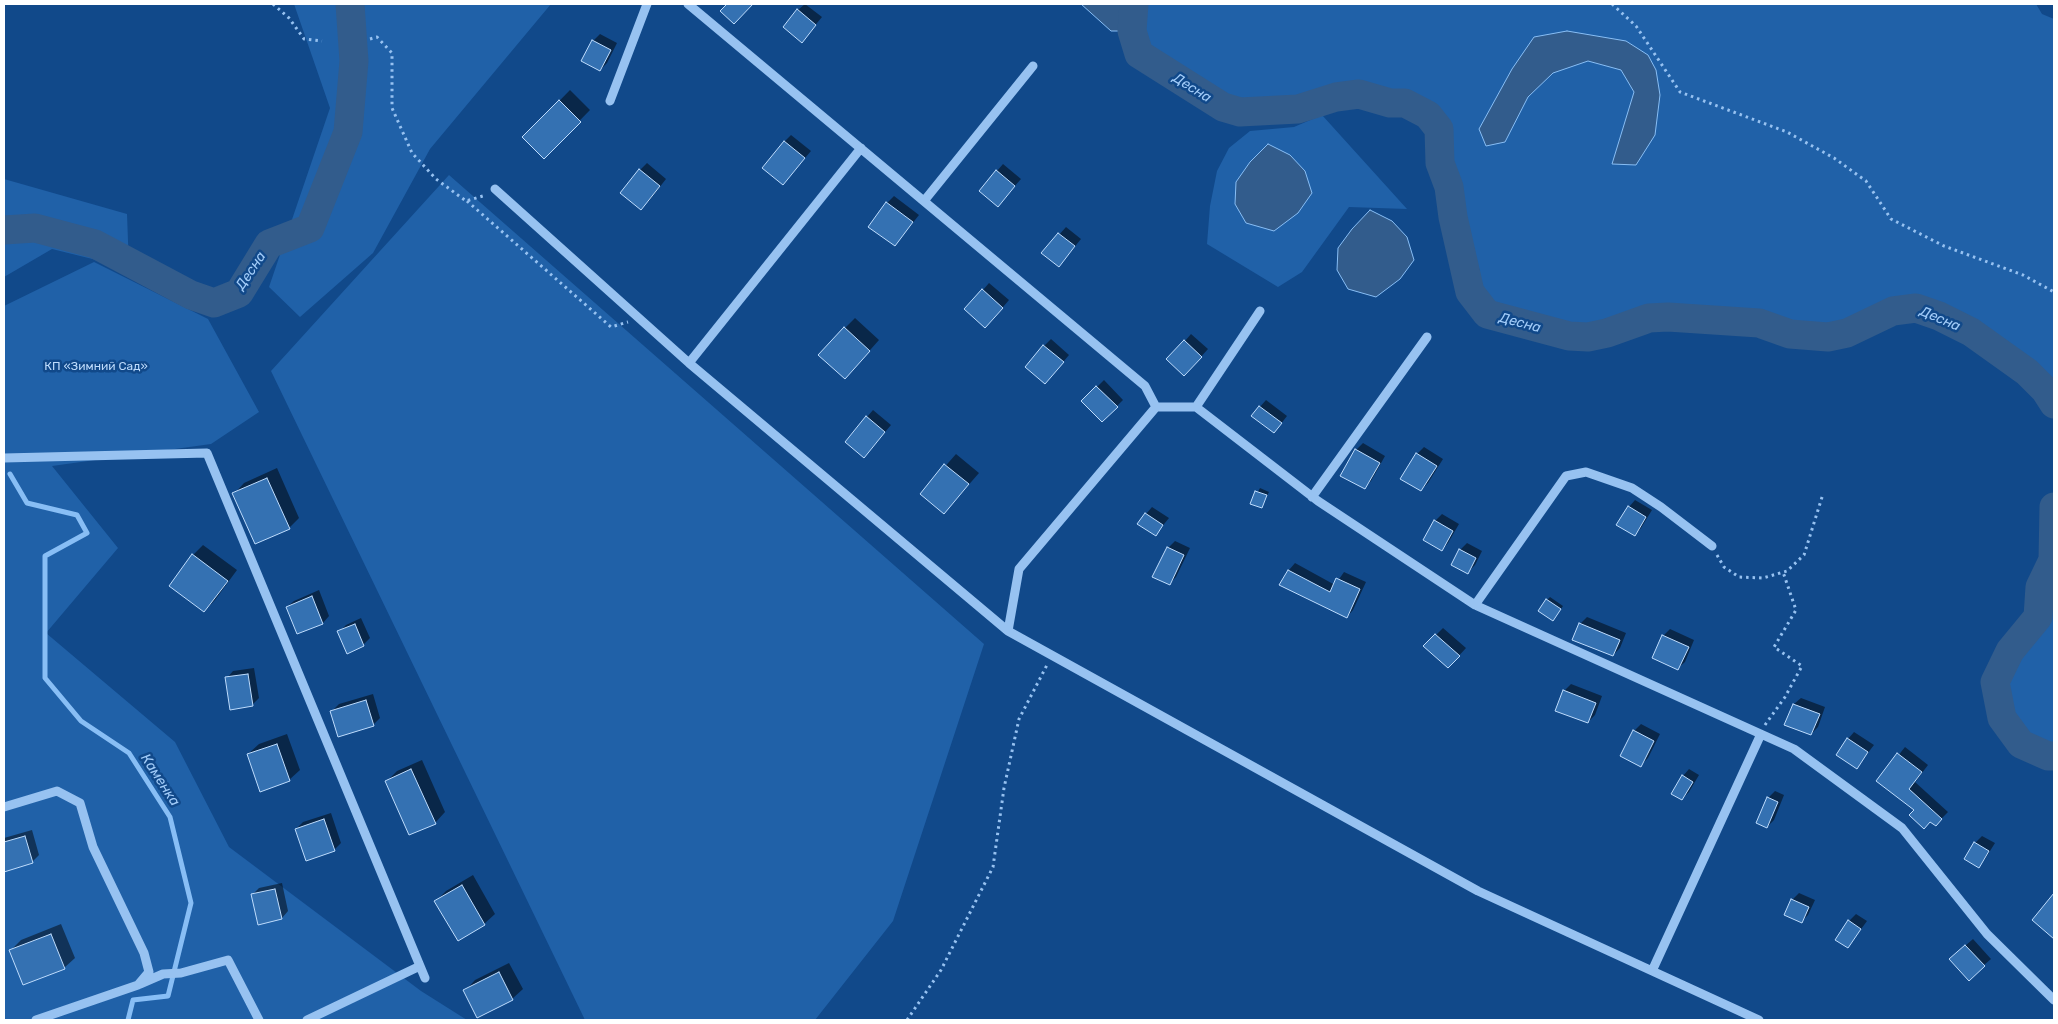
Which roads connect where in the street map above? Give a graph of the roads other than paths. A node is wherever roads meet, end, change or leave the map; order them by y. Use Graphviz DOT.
graph roads {
  1 [pos="647,4"];
  2 [pos="688,4"];
  3 [pos="1033,66"];
  4 [pos="610,101"];
  5 [pos="861,148"];
  6 [pos="495,189"];
  7 [pos="924,201"];
  8 [pos="1260,311"];
  9 [pos="1427,337"];
  10 [pos="689,363"];
  11 [pos="1156,407"];
  12 [pos="1196,407"];
  13 [pos="4,458"];
  14 [pos="1312,497"];
  15 [pos="1712,546"];
  16 [pos="1475,605"];
  17 [pos="1008,631"];
  18 [pos="1760,734"];
  19 [pos="4,807"];
  20 [pos="420,966"];
  21 [pos="1652,971"];
  22 [pos="425,978"];
  23 [pos="138,985"];
  24 [pos="2054,1000"];
  25 [pos="36,1020"];
  26 [pos="259,1020"];
  27 [pos="307,1020"];
  28 [pos="1759,1020"];
  1 -- 4 [label="street"];
  2 -- 5 [label="street"];
  3 -- 7 [label="street"];
  5 -- 7 [label="street"];
  5 -- 10 [label="street"];
  6 -- 10 [label="street"];
  7 -- 11 [label="street"];
  8 -- 12 [label="street"];
  9 -- 14 [label="street"];
  10 -- 17 [label="street"];
  11 -- 12 [label="street"];
  11 -- 17 [label="street"];
  12 -- 14 [label="street"];
  13 -- 20 [label="street"];
  14 -- 16 [label="street"];
  15 -- 16 [label="street"];
  16 -- 18 [label="street"];
  17 -- 21 [label="street"];
  18 -- 21 [label="street"];
  18 -- 24 [label="street"];
  19 -- 23 [label="street"];
  20 -- 22 [label="street"];
  20 -- 27 [label="street"];
  21 -- 28 [label="street"];
  23 -- 25 [label="street"];
  23 -- 26 [label="street"];
}
